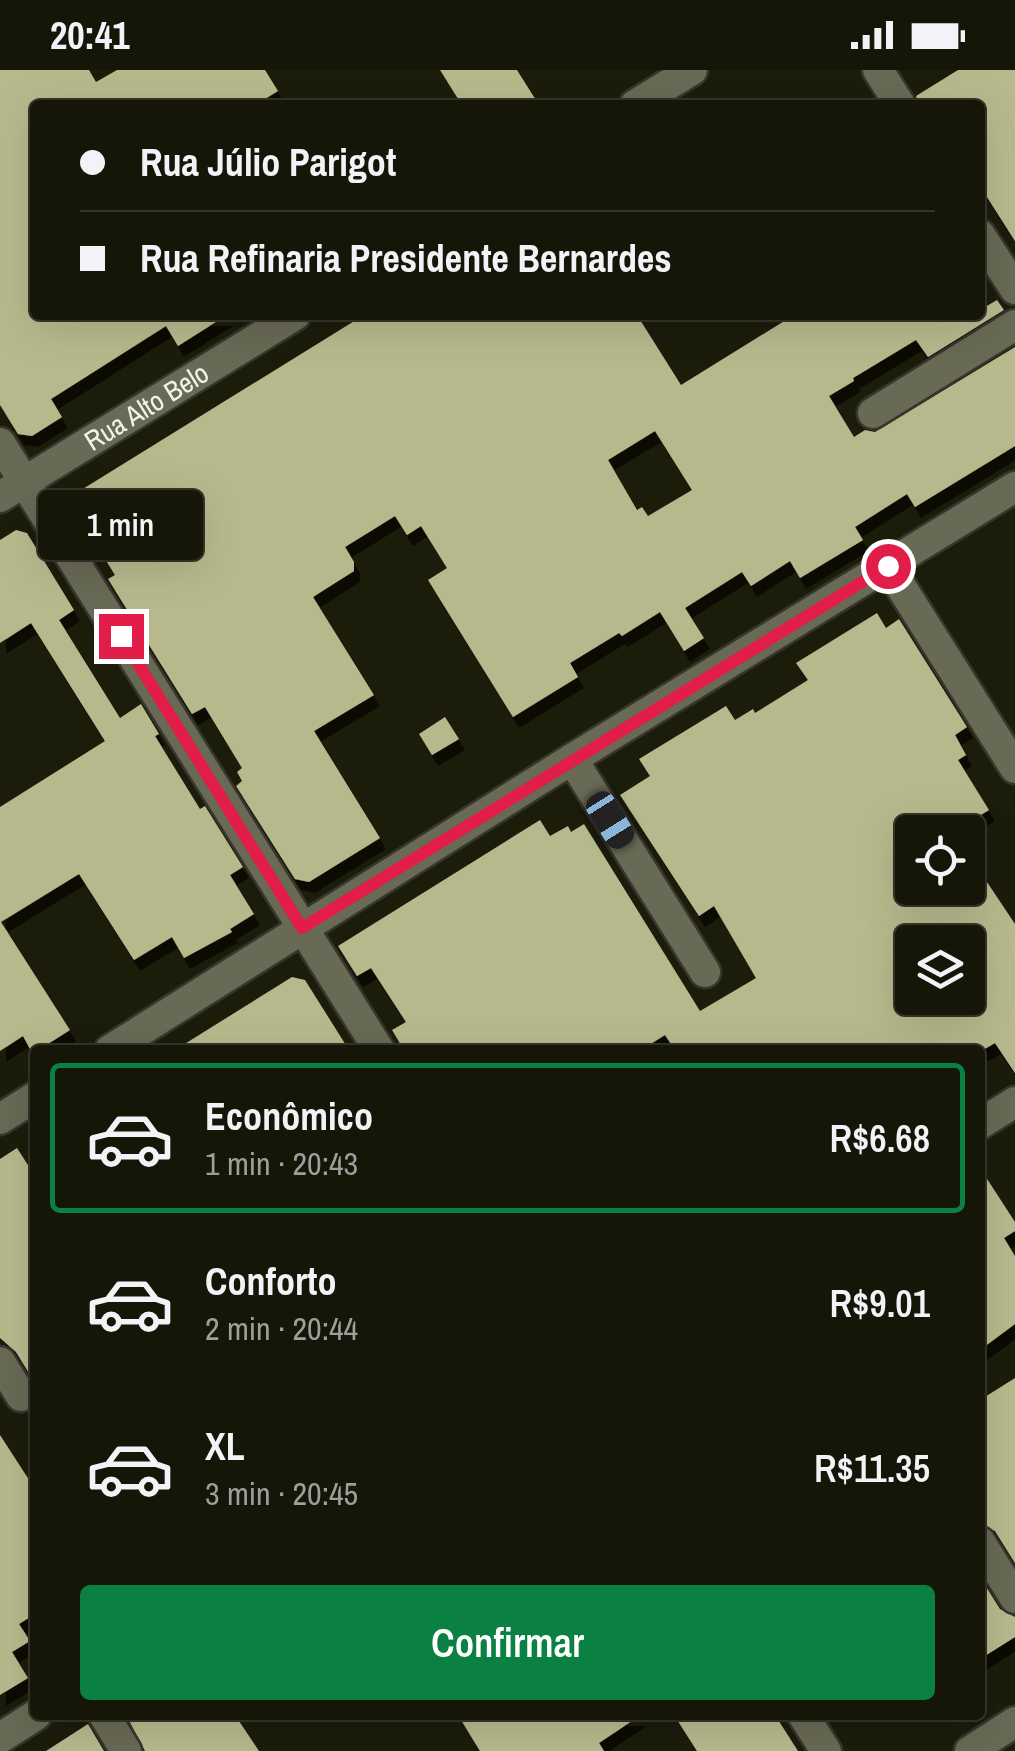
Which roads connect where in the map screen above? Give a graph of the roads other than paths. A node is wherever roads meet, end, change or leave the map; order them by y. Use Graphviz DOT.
graph roads {
  1 [pos="692,70"];
  2 [pos="878,70"];
  3 [pos="644,100"];
  4 [pos="897,100"];
  5 [pos="985,243"];
  6 [pos="1015,289"];
  7 [pos="287,320"];
  8 [pos="1015,325"];
  9 [pos="873,413"];
  10 [pos="0,442"];
  11 [pos="1015,487"];
  12 [pos="12,489"];
  13 [pos="888,566"];
  14 [pos="572,759"];
  15 [pos="1015,768"];
  16 [pos="302,928"];
  17 [pos="705,972"];
  18 [pos="118,1045"];
  19 [pos="376,1045"];
  20 [pos="30,1100"];
  21 [pos="1015,1102"];
  22 [pos="0,1119"];
  23 [pos="985,1121"];
  24 [pos="0,1362"];
  25 [pos="20,1396"];
  26 [pos="985,1550"];
  27 [pos="1015,1598"];
  28 [pos="30,1719"];
  29 [pos="107,1720"];
  30 [pos="806,1720"];
  31 [pos="1015,1722"];
  32 [pos="0,1738"];
  33 [pos="126,1751"];
  34 [pos="826,1751"];
  35 [pos="970,1751"];
  1 -- 3 [label="street"];
  2 -- 4 [label="street"];
  5 -- 6 [label="street"];
  7 -- 12 [label="street, Rua Alto Belo"];
  8 -- 9 [label="street"];
  10 -- 12 [label="street"];
  11 -- 13 [label="street"];
  12 -- 16 [label="street"];
  13 -- 14 [label="street"];
  13 -- 15 [label="street"];
  14 -- 16 [label="street"];
  14 -- 17 [label="street"];
  16 -- 18 [label="street"];
  16 -- 19 [label="street"];
  20 -- 22 [label="street"];
  21 -- 23 [label="street"];
  24 -- 25 [label="street"];
  26 -- 27 [label="street"];
  28 -- 32 [label="street"];
  29 -- 33 [label="street"];
  30 -- 34 [label="street"];
  31 -- 35 [label="street"];
}
